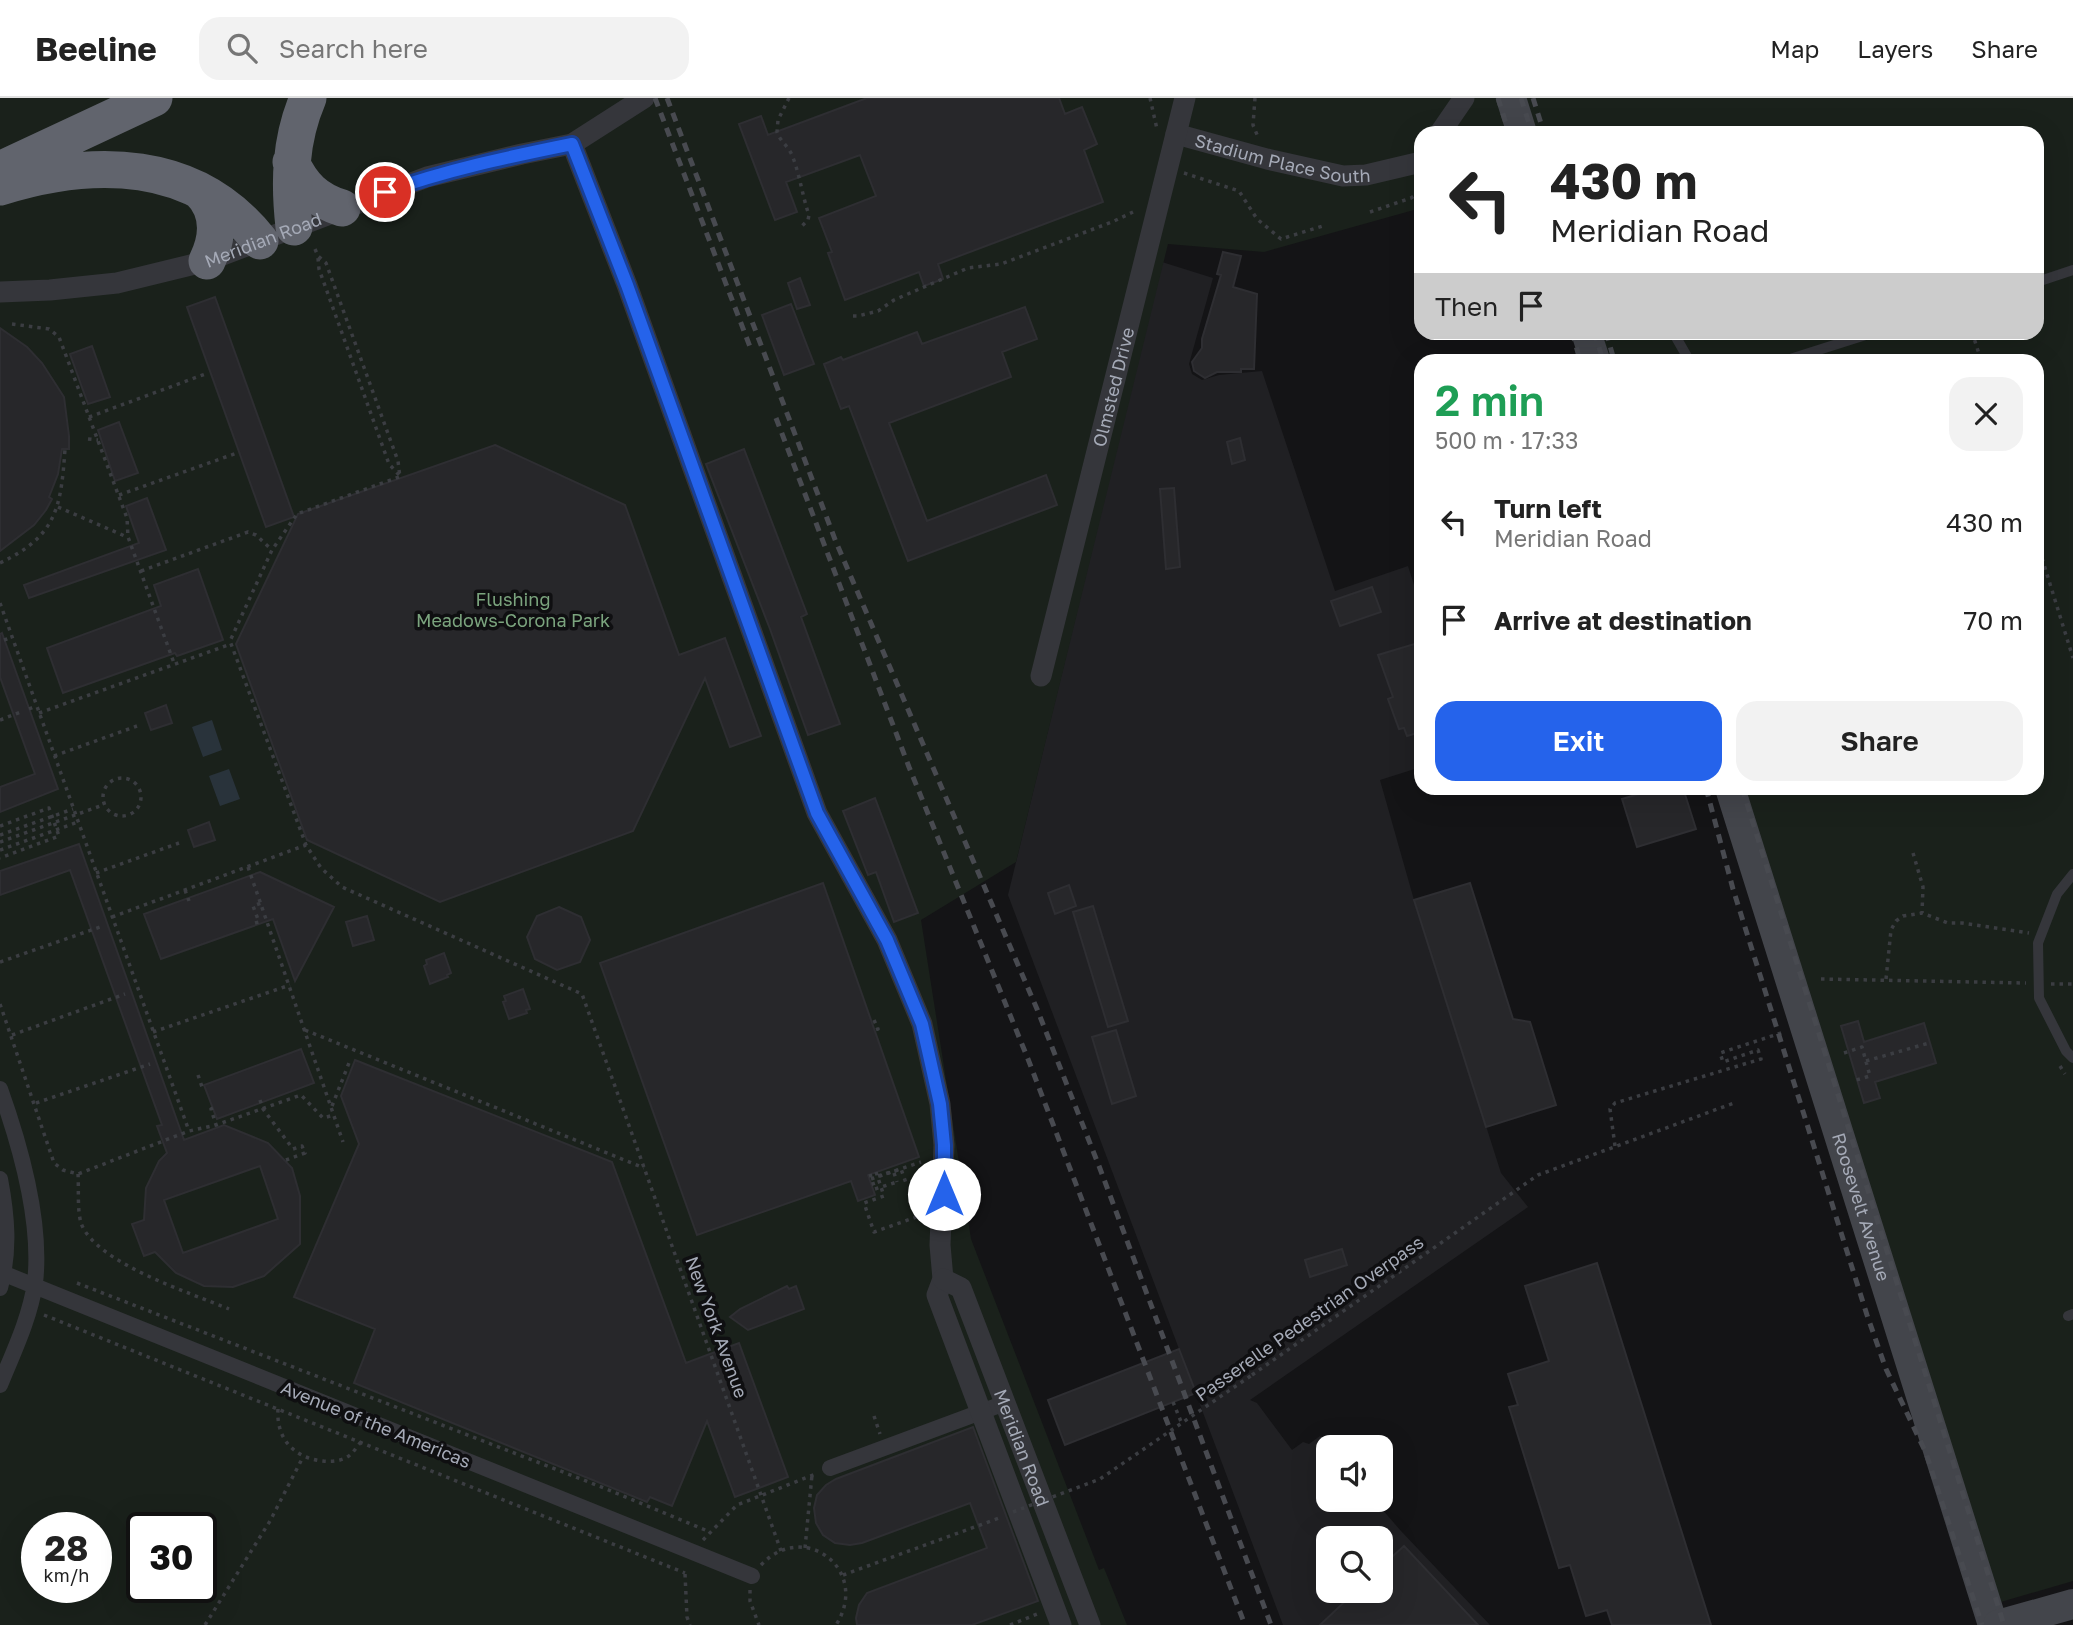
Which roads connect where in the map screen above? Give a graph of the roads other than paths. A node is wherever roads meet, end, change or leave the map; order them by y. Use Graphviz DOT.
graph roads {
  1 [pos="103,98"];
  2 [pos="154,98"];
  3 [pos="308,98"];
  4 [pos="644,98"];
  5 [pos="1185,98"];
  6 [pos="1464,98"];
  7 [pos="1511,98"];
  8 [pos="1446,126"];
  9 [pos="1520,126"];
  10 [pos="1167,132"];
  11 [pos="572,144"];
  12 [pos="0,149"];
  13 [pos="1414,153"];
  14 [pos="291,162"];
  15 [pos="1414,163"];
  16 [pos="1391,168"];
  17 [pos="0,170"];
  18 [pos="0,187"];
  19 [pos="199,190"];
  20 [pos="342,208"];
  21 [pos="304,238"];
  22 [pos="260,241"];
  23 [pos="207,261"];
  24 [pos="2073,270"];
  25 [pos="2044,280"];
  26 [pos="0,292"];
  27 [pos="1850,340"];
  28 [pos="1806,354"];
  29 [pos="1041,676"];
  30 [pos="1732,795"];
  31 [pos="2073,874"];
  32 [pos="2073,1058"];
  33 [pos="0,1088"];
  34 [pos="0,1179"];
  35 [pos="1,1278"];
  36 [pos="943,1279"];
  37 [pos="34,1286"];
  38 [pos="0,1385"];
  39 [pos="1005,1403"];
  40 [pos="981,1412"];
  41 [pos="827,1469"];
  42 [pos="752,1576"];
  43 [pos="2073,1604"];
  44 [pos="1058,1616"];
  45 [pos="1090,1625"];
  46 [pos="1996,1625"];
  1 -- 12 [label="highway"];
  2 -- 17 [label="highway"];
  3 -- 14 [label="highway"];
  4 -- 11 [label="street"];
  5 -- 10 [label="street, Olmsted Drive"];
  6 -- 8 [label="street"];
  7 -- 9 [label="main road"];
  10 -- 16 [label="street, Stadium Place South"];
  10 -- 29 [label="street, Olmsted Drive"];
  11 -- 20 [label="street, Meridian Road"];
  11 -- 36 [label="street, Meridian Road"];
  13 -- 16 [label="street, Stadium Place South"];
  14 -- 20 [label="highway"];
  14 -- 21 [label="highway"];
  15 -- 16 [label="street, Stadium Place South"];
  18 -- 19 [label="highway"];
  19 -- 22 [label="highway"];
  19 -- 23 [label="highway"];
  20 -- 21 [label="street, Meridian Road"];
  21 -- 22 [label="street, Meridian Road"];
  22 -- 23 [label="street, Meridian Road"];
  23 -- 26 [label="street, Meridian Road"];
  24 -- 25 [label="lane"];
  27 -- 28 [label="lane"];
  30 -- 46 [label="main road, Roosevelt Avenue"];
  31 -- 32 [label="lane"];
  33 -- 37 [label="street"];
  34 -- 35 [label="street"];
  35 -- 37 [label="street, Avenue of the Americas"];
  36 -- 39 [label="street, Meridian Road"];
  36 -- 40 [label="street, Meridian Road"];
  37 -- 38 [label="street"];
  37 -- 42 [label="street, Avenue of the Americas"];
  39 -- 40 [label="street"];
  39 -- 45 [label="street, Meridian Road"];
  40 -- 41 [label="street"];
  40 -- 44 [label="street, Meridian Road"];
  43 -- 46 [label="main road"];
}
